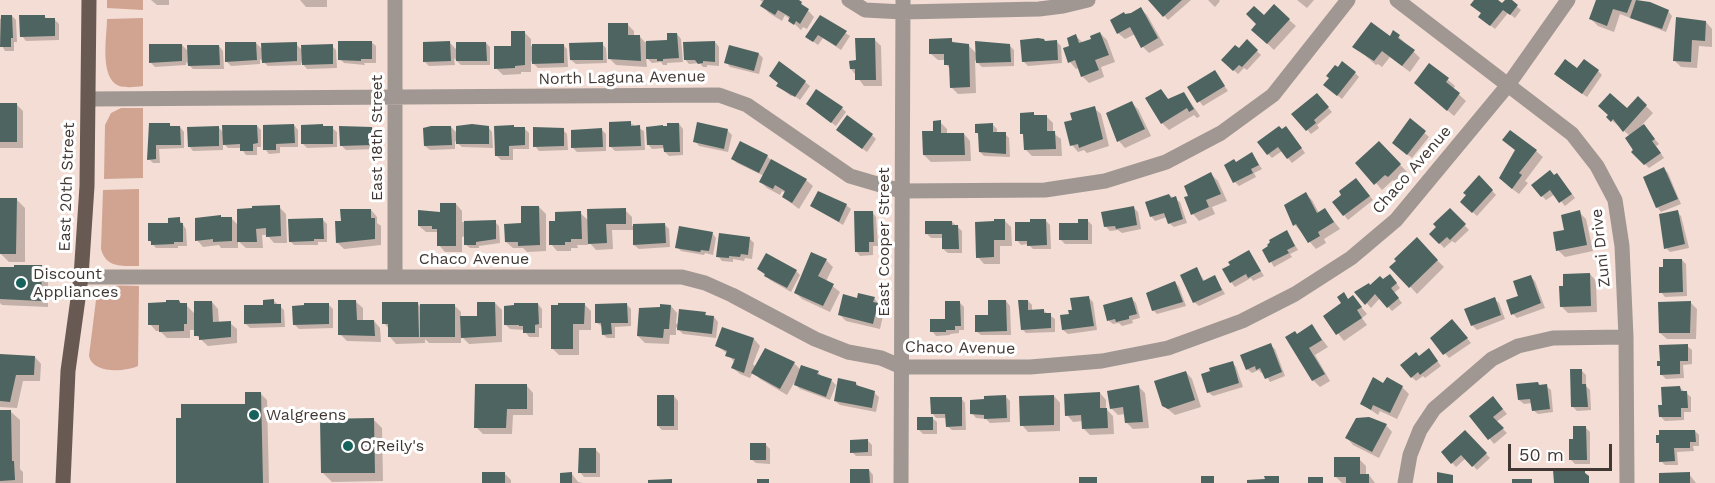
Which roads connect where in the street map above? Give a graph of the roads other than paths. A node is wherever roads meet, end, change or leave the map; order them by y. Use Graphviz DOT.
graph roads {
  1 [pos="89,0"];
  2 [pos="395,0"];
  3 [pos="849,0"];
  4 [pos="1088,0"];
  5 [pos="1348,0"];
  6 [pos="1397,0"];
  7 [pos="1568,0"];
  8 [pos="903,6"];
  9 [pos="1508,86"];
  10 [pos="395,98"];
  11 [pos="88,99"];
  12 [pos="901,191"];
  13 [pos="81,277"];
  14 [pos="395,277"];
  15 [pos="1626,337"];
  16 [pos="902,367"];
  17 [pos="63,483"];
  18 [pos="901,483"];
  19 [pos="1405,483"];
  20 [pos="1627,483"];
  1 -- 11 [label="main road, East 20th Street"];
  2 -- 10 [label="street, East 18th Street"];
  3 -- 8 [label="street"];
  4 -- 8 [label="street"];
  5 -- 12 [label="street, North Laguna Avenue"];
  6 -- 9 [label="street, Zuni Drive"];
  7 -- 9 [label="street, Chaco Avenue"];
  8 -- 12 [label="street, East Cooper Street"];
  9 -- 15 [label="street, Zuni Drive"];
  9 -- 16 [label="street, Chaco Avenue"];
  10 -- 11 [label="street, North Laguna Avenue"];
  10 -- 12 [label="street, North Laguna Avenue"];
  10 -- 14 [label="street, East 18th Street"];
  11 -- 13 [label="main road, East 20th Street"];
  12 -- 16 [label="street, East Cooper Street"];
  13 -- 14 [label="street, Chaco Avenue"];
  13 -- 17 [label="main road, East 20th Street"];
  14 -- 16 [label="street, Chaco Avenue"];
  15 -- 19 [label="street"];
  15 -- 20 [label="street, Zuni Drive"];
  16 -- 18 [label="street, East Cooper Street"];
}
